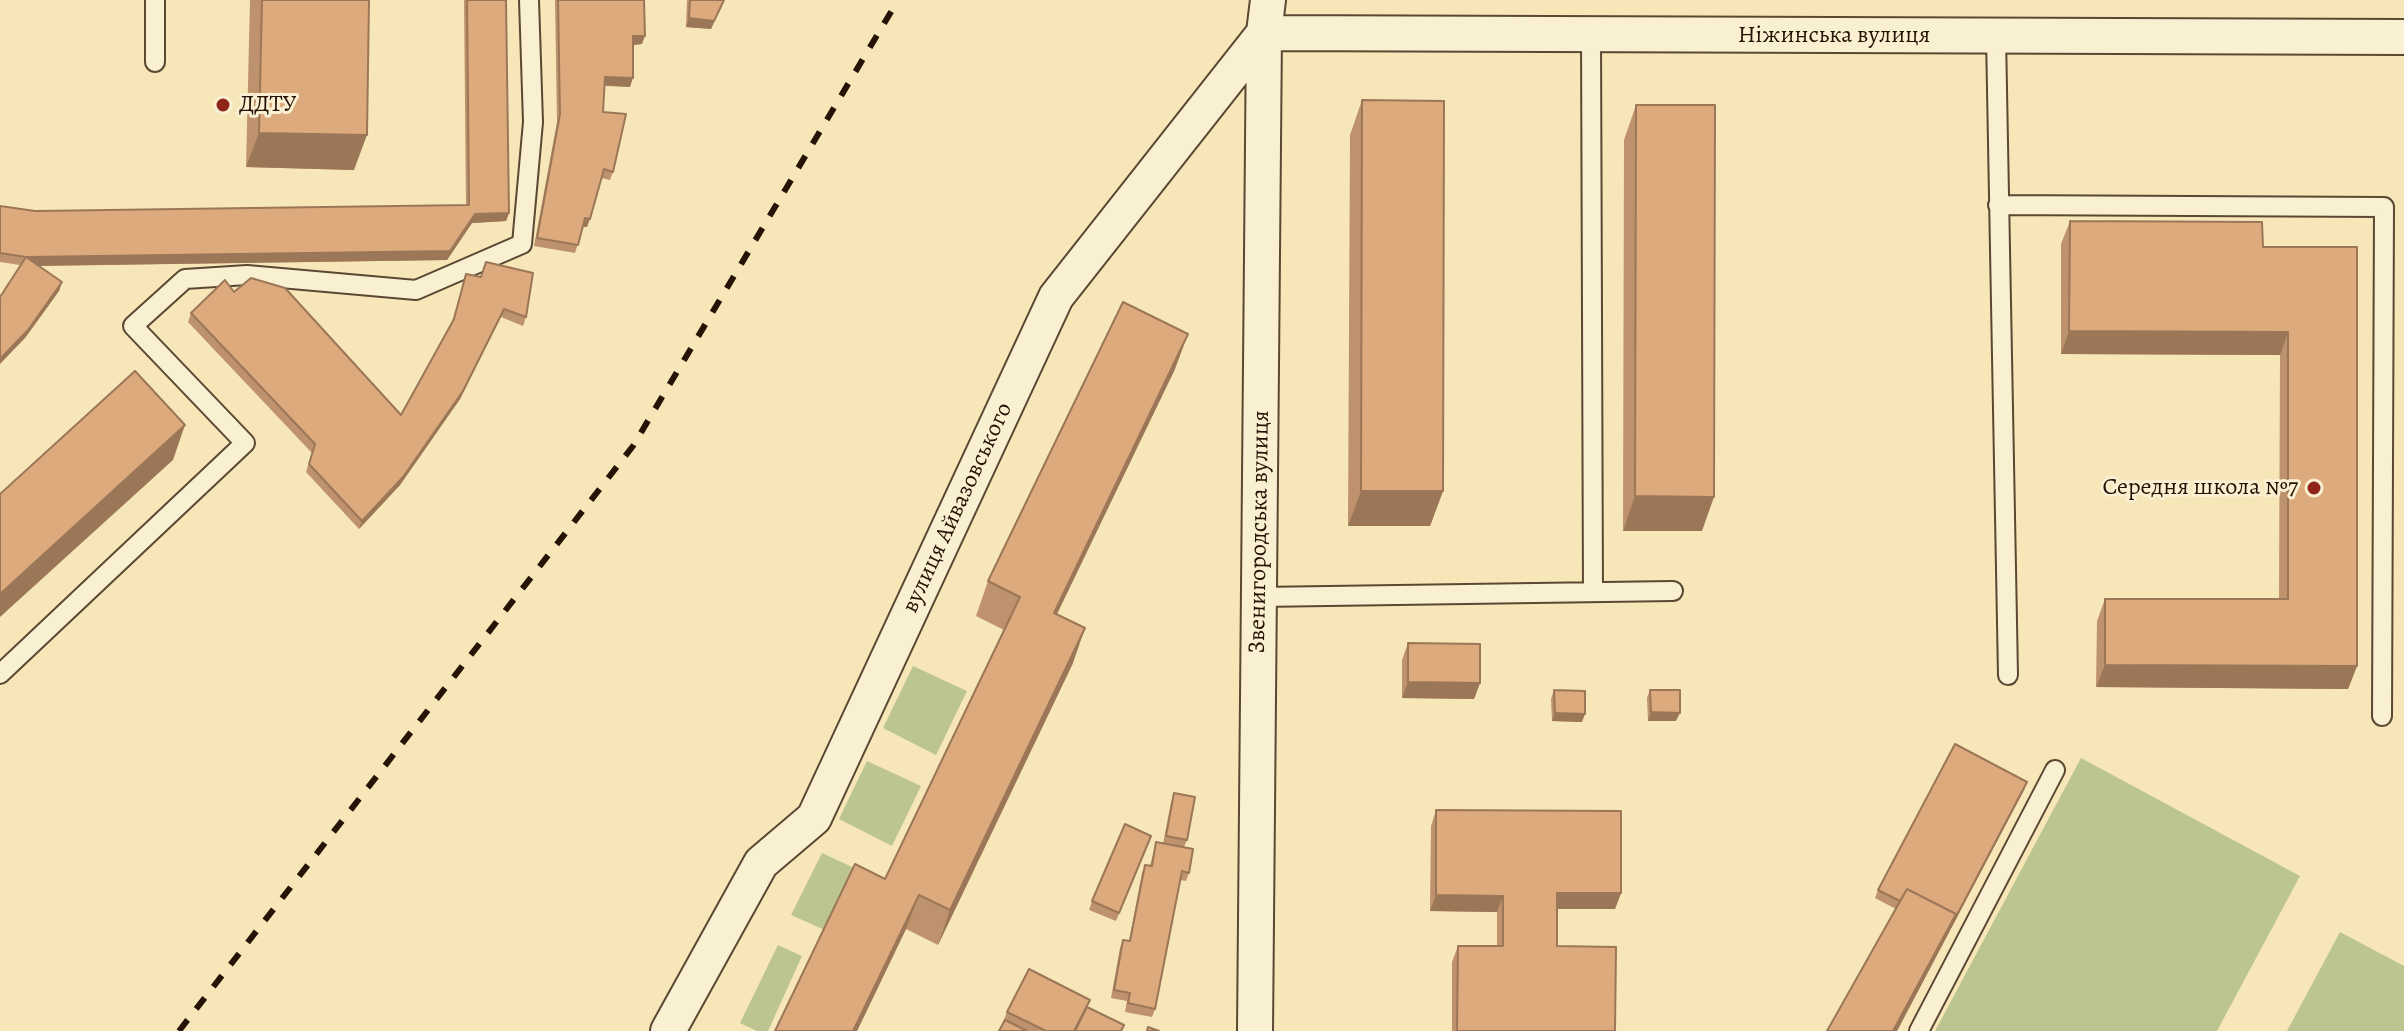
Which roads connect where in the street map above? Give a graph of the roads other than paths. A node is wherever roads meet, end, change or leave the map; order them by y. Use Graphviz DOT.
graph roads {
  1 [pos="155,0"];
  2 [pos="529,0"];
  3 [pos="1268,0"];
  4 [pos="1264,33"];
  5 [pos="1591,36"];
  6 [pos="1996,36"];
  7 [pos="2404,37"];
  8 [pos="155,62"];
  9 [pos="1998,205"];
  10 [pos="1673,591"];
  11 [pos="1593,592"];
  12 [pos="1259,597"];
  13 [pos="0,674"];
  14 [pos="2008,675"];
  15 [pos="2382,716"];
  16 [pos="2055,770"];
  17 [pos="668,1031"];
  18 [pos="1255,1031"];
  19 [pos="1919,1031"];
  1 -- 8 [label="lane"];
  2 -- 13 [label="lane"];
  3 -- 4 [label="street"];
  4 -- 5 [label="street, Ніжинська вулиця"];
  4 -- 12 [label="street, Звенигородська вулиця"];
  4 -- 17 [label="street, вулиця Айвазовського"];
  5 -- 6 [label="street, Ніжинська вулиця"];
  5 -- 11 [label="lane"];
  6 -- 7 [label="street, Ніжинська вулиця"];
  6 -- 9 [label="lane"];
  9 -- 14 [label="lane"];
  9 -- 15 [label="lane"];
  10 -- 11 [label="lane"];
  11 -- 12 [label="lane"];
  12 -- 18 [label="street, Звенигородська вулиця"];
  16 -- 19 [label="lane"];
}
